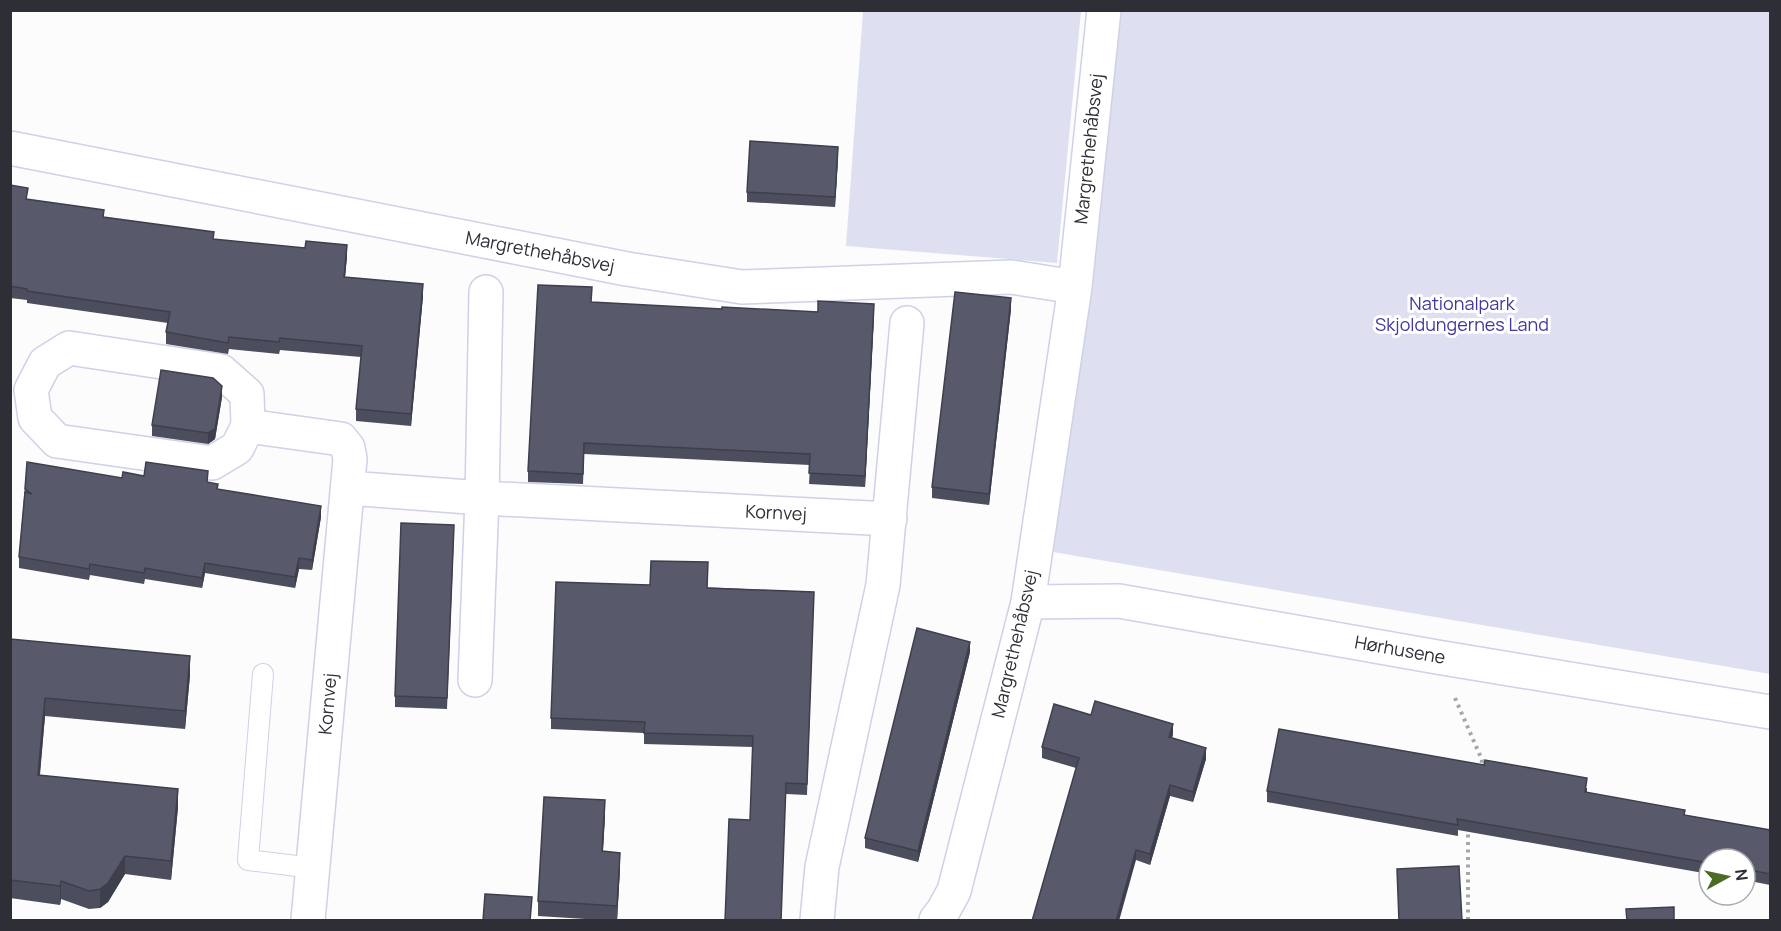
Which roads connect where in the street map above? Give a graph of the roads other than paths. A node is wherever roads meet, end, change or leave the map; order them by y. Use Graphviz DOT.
graph roads {
  1 [pos="1104,10"];
  2 [pos="10,148"];
  3 [pos="1075,287"];
  4 [pos="486,292"];
  5 [pos="907,324"];
  6 [pos="21,388"];
  7 [pos="248,426"];
  8 [pos="348,488"];
  9 [pos="482,498"];
  10 [pos="891,519"];
  11 [pos="1028,603"];
  12 [pos="263,674"];
  13 [pos="475,680"];
  14 [pos="1770,712"];
  15 [pos="313,868"];
  16 [pos="308,921"];
  17 [pos="817,921"];
  18 [pos="936,921"];
  1 -- 3 [label="street, Margrethehåbsvej"];
  2 -- 3 [label="street, Margrethehåbsvej"];
  3 -- 11 [label="street, Margrethehåbsvej"];
  4 -- 9 [label="street"];
  5 -- 10 [label="street"];
  6 -- 7 [label="street"];
  6 -- 7 [label="street"];
  7 -- 8 [label="street, Kornvej"];
  8 -- 9 [label="street, Kornvej"];
  8 -- 15 [label="street, Kornvej"];
  9 -- 10 [label="street, Kornvej"];
  9 -- 13 [label="street"];
  10 -- 17 [label="street"];
  11 -- 14 [label="street, Hørhusene"];
  11 -- 18 [label="street, Margrethehåbsvej"];
  12 -- 15 [label="lane"];
  15 -- 16 [label="street, Kornvej"];
}
